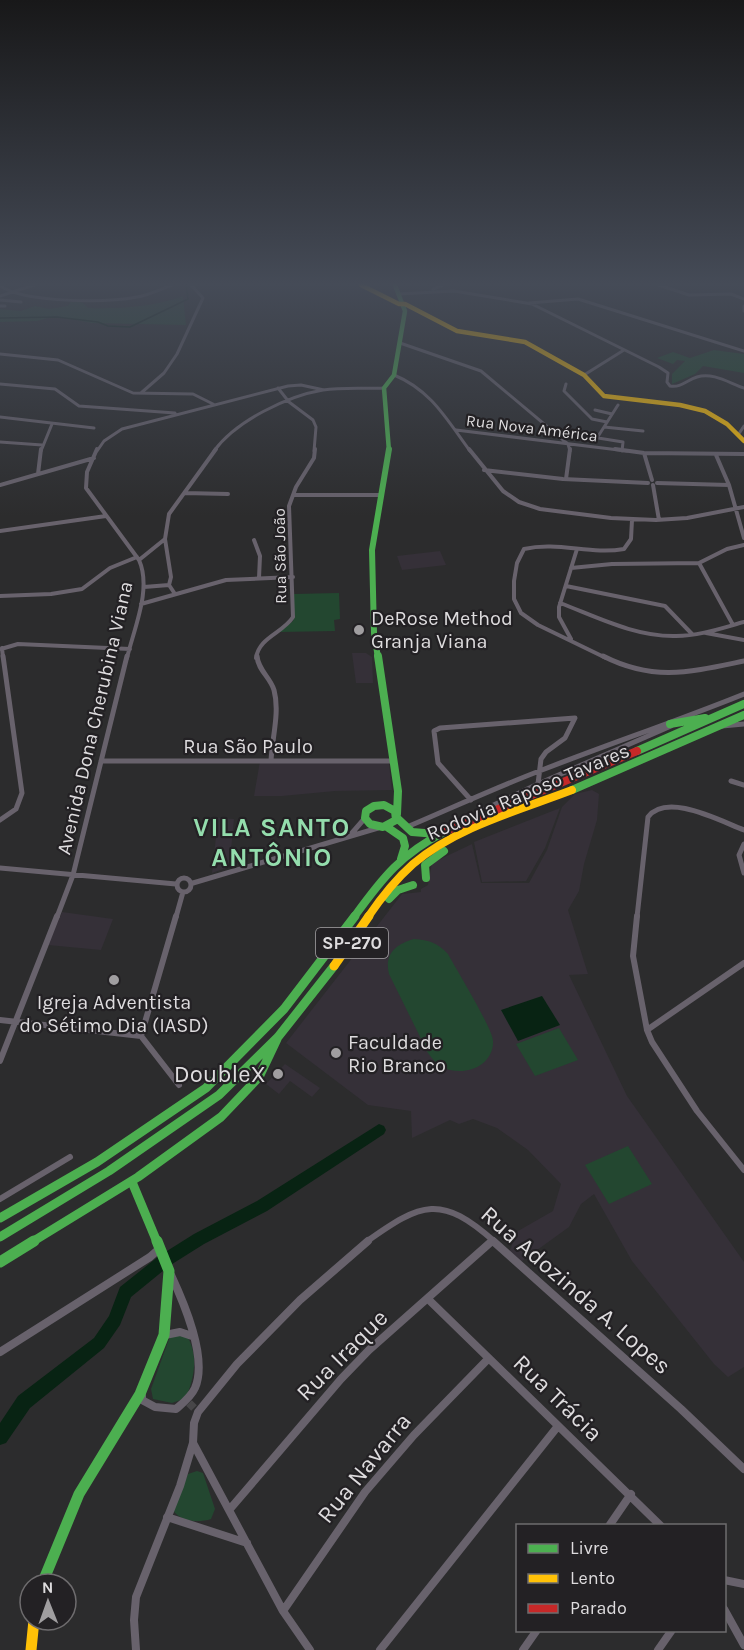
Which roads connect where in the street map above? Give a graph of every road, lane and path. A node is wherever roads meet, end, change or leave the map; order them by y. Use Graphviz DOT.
graph roads {
  1 [pos="62,362"];
  2 [pos="172,362"];
  3 [pos="396,362"];
  4 [pos="455,362"];
  5 [pos="560,362"];
  6 [pos="605,362"];
  7 [pos="647,362"];
  8 [pos="394,375"];
  9 [pos="584,375"];
  10 [pos="0,384"];
  11 [pos="566,384"];
  12 [pos="279,388"];
  13 [pos="384,388"];
  14 [pos="744,388"];
  15 [pos="324,390"];
  16 [pos="141,393"];
  17 [pos="288,400"];
  18 [pos="213,405"];
  19 [pos="618,405"];
  20 [pos="595,410"];
  21 [pos="181,413"];
  22 [pos="612,414"];
  23 [pos="0,417"];
  24 [pos="607,422"];
  25 [pos="52,424"];
  26 [pos="744,426"];
  27 [pos="604,427"];
  28 [pos="94,428"];
  29 [pos="456,430"];
  30 [pos="643,431"];
  31 [pos="567,433"];
  32 [pos="597,438"];
  33 [pos="741,438"];
  34 [pos="0,442"];
  35 [pos="568,444"];
  36 [pos="42,445"];
  37 [pos="622,451"];
  38 [pos="644,453"];
  39 [pos="744,454"];
  40 [pos="716,455"];
  41 [pos="94,458"];
  42 [pos="484,470"];
  43 [pos="38,474"];
  44 [pos="566,479"];
  45 [pos="652,483"];
  46 [pos="0,485"];
  47 [pos="729,485"];
  48 [pos="189,488"];
  49 [pos="196,492"];
  50 [pos="185,493"];
  51 [pos="228,494"];
  52 [pos="293,495"];
  53 [pos="382,495"];
  54 [pos="744,507"];
  55 [pos="735,509"];
  56 [pos="106,516"];
  57 [pos="632,520"];
  58 [pos="658,520"];
  59 [pos="0,531"];
  60 [pos="744,538"];
  61 [pos="165,540"];
  62 [pos="254,540"];
  63 [pos="744,545"];
  64 [pos="577,549"];
  65 [pos="138,559"];
  66 [pos="699,563"];
  67 [pos="571,568"];
  68 [pos="292,577"];
  69 [pos="259,578"];
  70 [pos="169,585"];
  71 [pos="566,586"];
  72 [pos="144,587"];
  73 [pos="175,594"];
  74 [pos="0,596"];
  75 [pos="666,597"];
  76 [pos="560,603"];
  77 [pos="141,604"];
  78 [pos="665,606"];
  79 [pos="744,622"];
  80 [pos="732,625"];
  81 [pos="705,633"];
  82 [pos="692,634"];
  83 [pos="571,639"];
  84 [pos="744,640"];
  85 [pos="1,649"];
  86 [pos="130,650"];
  87 [pos="744,661"];
  88 [pos="744,694"];
  89 [pos="744,704"];
  90 [pos="723,714"];
  91 [pos="744,715"];
  92 [pos="673,724"];
  93 [pos="743,725"];
  94 [pos="714,727"];
  95 [pos="101,761"];
  96 [pos="271,761"];
  97 [pos="394,761"];
  98 [pos="539,771"];
  99 [pos="731,781"];
  100 [pos="537,784"];
  101 [pos="744,785"];
  102 [pos="398,791"];
  103 [pos="471,800"];
  104 [pos="384,805"];
  105 [pos="397,816"];
  106 [pos="365,818"];
  107 [pos="470,819"];
  108 [pos="0,820"];
  109 [pos="383,827"];
  110 [pos="405,827"];
  111 [pos="474,830"];
  112 [pos="744,830"];
  113 [pos="440,834"];
  114 [pos="350,835"];
  115 [pos="744,844"];
  116 [pos="401,859"];
  117 [pos="1,866"];
  118 [pos="744,873"];
  119 [pos="73,875"];
  120 [pos="426,878"];
  121 [pos="193,883"];
  122 [pos="176,884"];
  123 [pos="413,885"];
  124 [pos="183,892"];
  125 [pos="369,917"];
  126 [pos="744,963"];
  127 [pos="0,1020"];
  128 [pos="15,1022"];
  129 [pos="647,1030"];
  130 [pos="141,1036"];
  131 [pos="278,1037"];
  132 [pos="0,1061"];
  133 [pos="179,1085"];
  134 [pos="70,1157"];
  135 [pos="740,1162"];
  136 [pos="744,1170"];
  137 [pos="132,1182"];
  138 [pos="0,1198"];
  139 [pos="0,1218"];
  140 [pos="0,1236"];
  141 [pos="493,1240"];
  142 [pos="160,1248"];
  143 [pos="0,1262"];
  144 [pos="168,1269"];
  145 [pos="428,1299"];
  146 [pos="164,1335"];
  147 [pos="192,1336"];
  148 [pos="0,1352"];
  149 [pos="488,1359"];
  150 [pos="141,1392"];
  151 [pos="191,1407"];
  152 [pos="558,1426"];
  153 [pos="193,1443"];
  154 [pos="744,1469"];
  155 [pos="631,1494"];
  156 [pos="230,1509"];
  157 [pos="167,1517"];
  158 [pos="610,1524"];
  159 [pos="659,1524"];
  160 [pos="247,1543"];
  161 [pos="47,1572"];
  162 [pos="726,1580"];
  163 [pos="744,1584"];
  164 [pos="283,1611"];
  165 [pos="726,1613"];
  166 [pos="33,1632"];
  167 [pos="536,1632"];
  168 [pos="671,1632"];
  169 [pos="744,1645"];
  170 [pos="32,1650"];
  171 [pos="136,1650"];
  172 [pos="310,1650"];
  173 [pos="380,1650"];
  174 [pos="523,1650"];
  175 [pos="658,1650"];
  1 -- 16 [label="street"];
  2 -- 16 [label="street"];
  3 -- 8 [label="main road"];
  4 -- 35 [label="street"];
  5 -- 9 [label="main road"];
  6 -- 9 [label="street"];
  7 -- 14 [label="street"];
  8 -- 13 [label="main road"];
  8 -- 29 [label="street"];
  9 -- 33 [label="main road"];
  10 -- 21 [label="street"];
  11 -- 24 [label="street"];
  12 -- 15 [label="street, Avenida Dona Cherubina Viana"];
  12 -- 17 [label="street, Rua São João"];
  12 -- 18 [label="street, Avenida Dona Cherubina Viana"];
  13 -- 15 [label="street"];
  13 -- 53 [label="main road"];
  15 -- 17 [label="street"];
  16 -- 18 [label="street"];
  17 -- 48 [label="street"];
  17 -- 52 [label="street, Rua São João"];
  18 -- 21 [label="street, Avenida Dona Cherubina Viana"];
  19 -- 22 [label="street"];
  20 -- 22 [label="street"];
  21 -- 41 [label="street, Avenida Dona Cherubina Viana"];
  22 -- 24 [label="street"];
  23 -- 25 [label="street"];
  24 -- 27 [label="street"];
  25 -- 28 [label="street"];
  25 -- 36 [label="street"];
  26 -- 33 [label="street"];
  27 -- 30 [label="street"];
  27 -- 32 [label="street"];
  29 -- 35 [label="street, Rua Nova América"];
  29 -- 42 [label="street, Rua Nova América"];
  31 -- 32 [label="street"];
  32 -- 37 [label="street"];
  34 -- 36 [label="street"];
  35 -- 37 [label="street, Rua Nova América"];
  35 -- 44 [label="street"];
  36 -- 43 [label="street"];
  37 -- 38 [label="street, Rua Nova América"];
  38 -- 40 [label="street, Rua Nova América"];
  38 -- 45 [label="street"];
  39 -- 40 [label="street, Rua Nova América"];
  40 -- 47 [label="street"];
  41 -- 43 [label="street"];
  41 -- 56 [label="street, Avenida Dona Cherubina Viana"];
  42 -- 44 [label="street"];
  42 -- 57 [label="street, Rua Nova América"];
  43 -- 46 [label="street"];
  44 -- 45 [label="street"];
  45 -- 47 [label="street"];
  45 -- 58 [label="street"];
  47 -- 55 [label="street"];
  48 -- 49 [label="street"];
  48 -- 50 [label="street"];
  49 -- 50 [label="street"];
  49 -- 51 [label="street"];
  50 -- 61 [label="street"];
  52 -- 53 [label="street"];
  52 -- 68 [label="street, Rua São João"];
  53 -- 97 [label="main road"];
  54 -- 55 [label="street, Rua Nova América"];
  55 -- 58 [label="street, Rua Nova América"];
  55 -- 60 [label="street"];
  56 -- 59 [label="street"];
  56 -- 65 [label="street, Avenida Dona Cherubina Viana"];
  57 -- 58 [label="street, Rua Nova América"];
  57 -- 64 [label="street"];
  61 -- 65 [label="street"];
  61 -- 70 [label="street"];
  62 -- 69 [label="street"];
  63 -- 66 [label="street"];
  64 -- 67 [label="street"];
  64 -- 83 [label="street"];
  65 -- 72 [label="street, Avenida Dona Cherubina Viana"];
  65 -- 74 [label="street"];
  66 -- 67 [label="street"];
  66 -- 80 [label="street"];
  67 -- 71 [label="street"];
  68 -- 69 [label="street"];
  68 -- 96 [label="street, Rua São João"];
  69 -- 73 [label="street"];
  70 -- 72 [label="street"];
  70 -- 73 [label="street"];
  71 -- 76 [label="street"];
  71 -- 78 [label="street"];
  72 -- 77 [label="street, Avenida Dona Cherubina Viana"];
  73 -- 77 [label="street"];
  75 -- 78 [label="street"];
  76 -- 82 [label="street"];
  76 -- 83 [label="street"];
  77 -- 86 [label="street, Avenida Dona Cherubina Viana"];
  78 -- 82 [label="street"];
  79 -- 80 [label="street"];
  80 -- 81 [label="street"];
  81 -- 82 [label="street"];
  81 -- 84 [label="street"];
  83 -- 87 [label="street"];
  85 -- 86 [label="street"];
  85 -- 108 [label="street"];
  86 -- 95 [label="street, Avenida Dona Cherubina Viana"];
  88 -- 92 [label="street"];
  89 -- 90 [label="main road, Rodovia Raposo Tavares / SP-270"];
  90 -- 92 [label="main road"];
  90 -- 107 [label="main road, Rodovia Raposo Tavares / SP-270"];
  91 -- 94 [label="main road, Rodovia Raposo Tavares / SP-270"];
  92 -- 98 [label="street"];
  92 -- 100 [label="street"];
  93 -- 94 [label="street"];
  94 -- 111 [label="main road, Rodovia Raposo Tavares / SP-270"];
  95 -- 96 [label="street, Rua São Paulo"];
  95 -- 119 [label="street, Avenida Dona Cherubina Viana"];
  96 -- 97 [label="street, Rua São Paulo"];
  97 -- 102 [label="main road"];
  98 -- 100 [label="street"];
  98 -- 103 [label="street"];
  98 -- 103 [label="street"];
  99 -- 101 [label="street"];
  100 -- 107 [label="street"];
  102 -- 104 [label="main road"];
  102 -- 105 [label="main road"];
  103 -- 110 [label="street"];
  104 -- 105 [label="main road"];
  104 -- 106 [label="main road"];
  105 -- 109 [label="main road"];
  105 -- 110 [label="main road"];
  106 -- 109 [label="main road"];
  106 -- 114 [label="street"];
  107 -- 113 [label="main road, Rodovia Raposo Tavares / SP-270"];
  109 -- 114 [label="street"];
  109 -- 116 [label="main road"];
  110 -- 113 [label="main road"];
  111 -- 120 [label="main road"];
  111 -- 125 [label="main road, Rodovia Raposo Tavares / SP-270"];
  112 -- 129 [label="street"];
  113 -- 116 [label="main road, Rodovia Raposo Tavares / SP-270"];
  114 -- 121 [label="street"];
  115 -- 118 [label="street"];
  116 -- 139 [label="main road, Rodovia Raposo Tavares / SP-270"];
  117 -- 119 [label="street"];
  119 -- 122 [label="street"];
  119 -- 128 [label="street, Avenida Dona Cherubina Viana"];
  121 -- 122 [label="street"];
  121 -- 124 [label="street"];
  122 -- 124 [label="street"];
  123 -- 125 [label="main road"];
  124 -- 130 [label="street"];
  125 -- 131 [label="main road, Rodovia Raposo Tavares / SP-270"];
  126 -- 129 [label="street"];
  127 -- 128 [label="street"];
  128 -- 130 [label="street"];
  128 -- 132 [label="street, Avenida Dona Cherubina Viana"];
  129 -- 135 [label="street"];
  130 -- 133 [label="street"];
  131 -- 137 [label="main road"];
  131 -- 140 [label="main road, Rodovia Raposo Tavares / SP-270"];
  134 -- 138 [label="street"];
  135 -- 136 [label="street"];
  137 -- 142 [label="main road"];
  137 -- 143 [label="main road"];
  141 -- 145 [label="street, Rua Iraque"];
  141 -- 151 [label="street, Rua Adozinda A. Lopes"];
  141 -- 154 [label="street, Rua Adozinda A. Lopes"];
  142 -- 144 [label="main road"];
  142 -- 148 [label="street"];
  144 -- 146 [label="main road"];
  144 -- 147 [label="street"];
  145 -- 149 [label="street, Rua Trácia"];
  145 -- 156 [label="street, Rua Iraque"];
  146 -- 147 [label="street"];
  146 -- 150 [label="main road"];
  147 -- 151 [label="street"];
  149 -- 152 [label="street, Rua Trácia"];
  149 -- 164 [label="street, Rua Navarra"];
  150 -- 151 [label="street"];
  150 -- 161 [label="main road"];
  151 -- 153 [label="street, Rua Adozinda A. Lopes"];
  152 -- 155 [label="street, Rua Trácia"];
  152 -- 173 [label="street"];
  153 -- 156 [label="street"];
  153 -- 157 [label="street, Rua Adozinda A. Lopes"];
  155 -- 158 [label="street"];
  155 -- 159 [label="street, Rua Trácia"];
  156 -- 160 [label="street"];
  157 -- 160 [label="street"];
  157 -- 171 [label="street, Rua Adozinda A. Lopes"];
  160 -- 164 [label="street"];
  162 -- 163 [label="street"];
  164 -- 172 [label="street"];
  165 -- 169 [label="street"];
  166 -- 170 [label="main road"];
  167 -- 174 [label="street"];
  168 -- 175 [label="street"];
}
